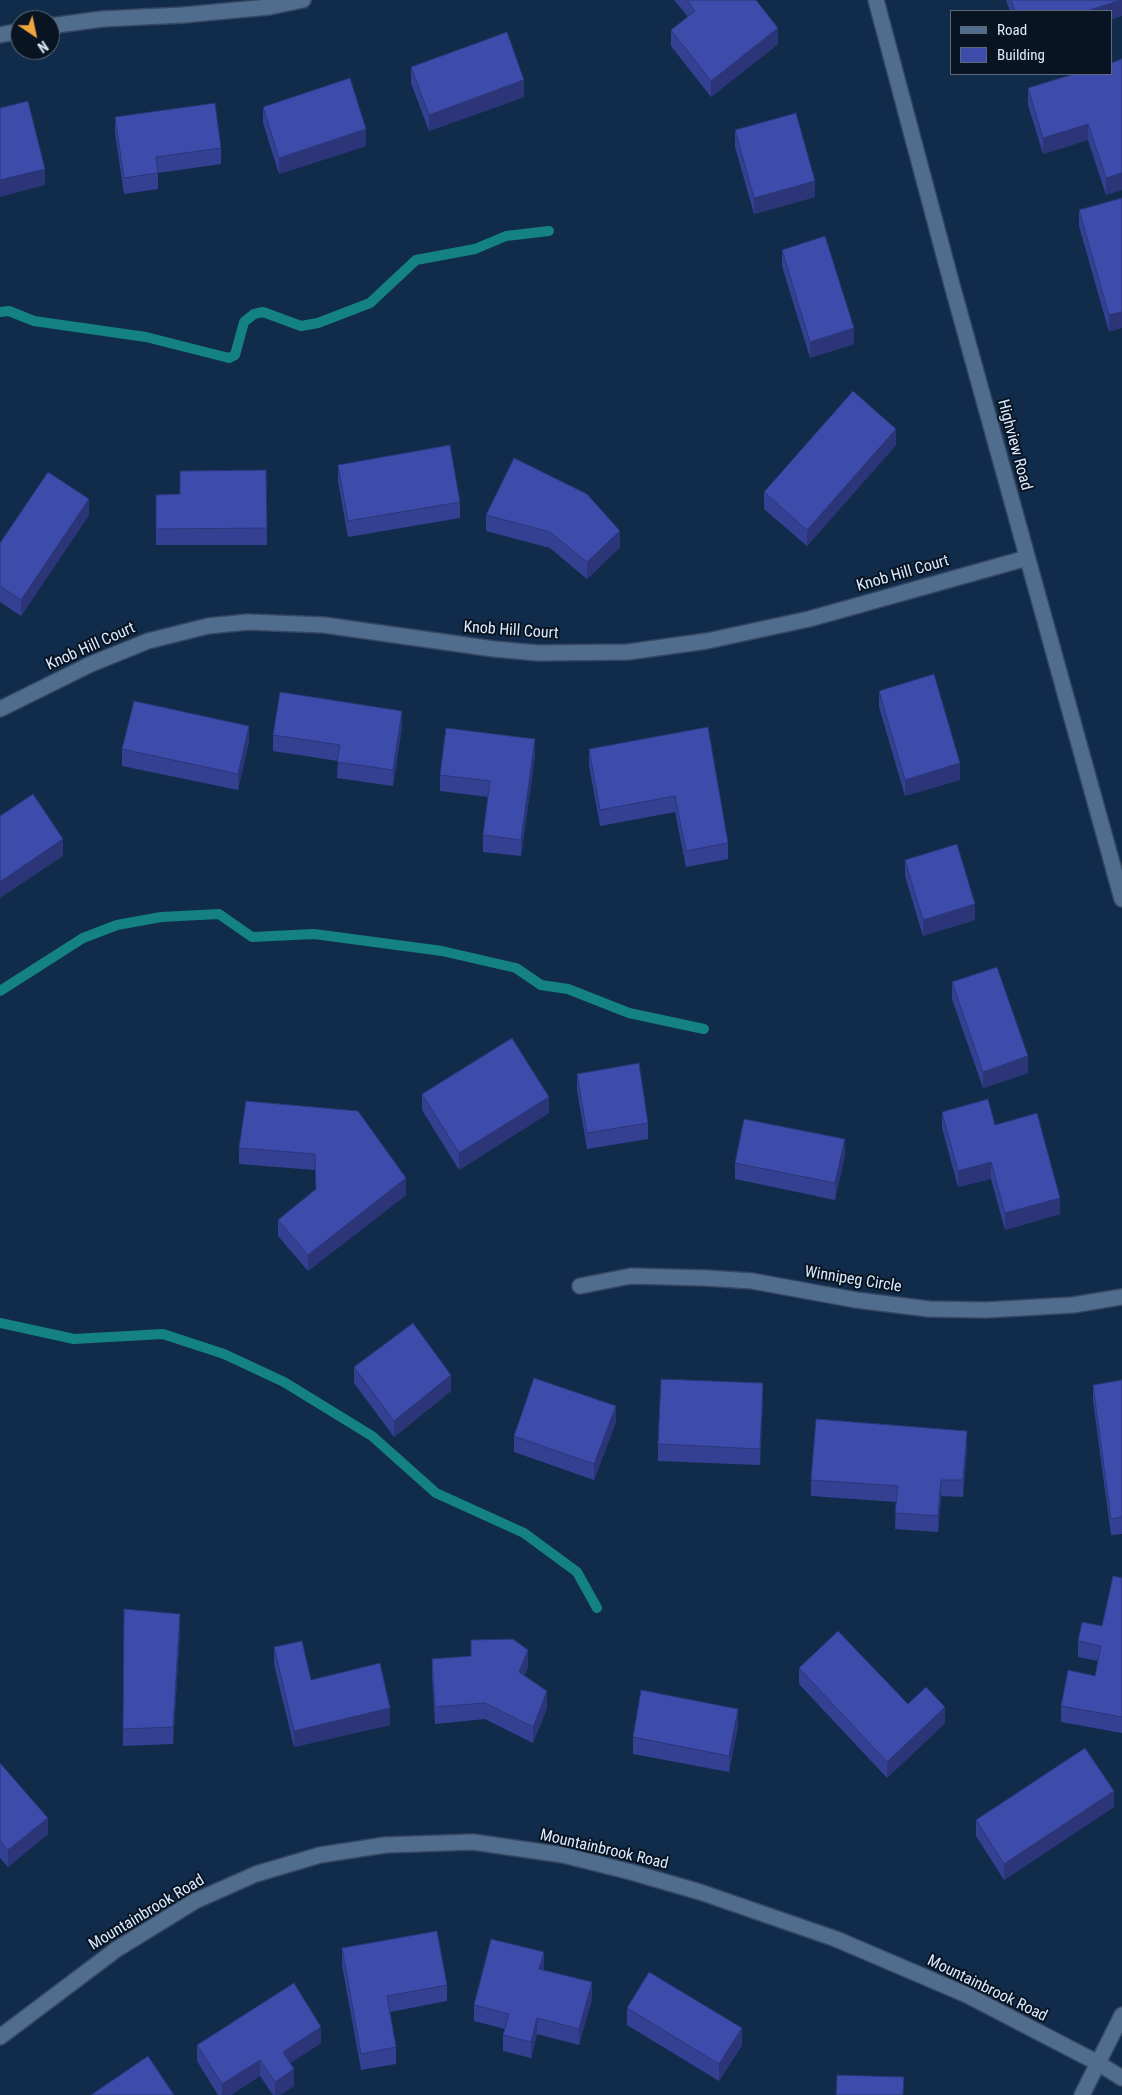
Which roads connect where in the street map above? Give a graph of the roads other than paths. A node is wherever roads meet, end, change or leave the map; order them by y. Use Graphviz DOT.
graph roads {
  1 [pos="303,0"];
  2 [pos="876,0"];
  3 [pos="60,25"];
  4 [pos="1027,558"];
  5 [pos="0,709"];
  6 [pos="1116,854"];
  7 [pos="1122,899"];
  8 [pos="580,1286"];
  9 [pos="1122,1297"];
  10 [pos="1122,2015"];
  11 [pos="0,2037"];
  12 [pos="1098,2063"];
  13 [pos="1122,2078"];
  14 [pos="1082,2095"];
  1 -- 3 [label="street"];
  2 -- 4 [label="street, Highview Road"];
  4 -- 5 [label="street, Knob Hill Court"];
  4 -- 6 [label="street, Highview Road"];
  6 -- 7 [label="street, Highview Road"];
  8 -- 9 [label="street, Winnipeg Circle"];
  10 -- 12 [label="street"];
  11 -- 12 [label="street, Mountainbrook Road"];
  12 -- 13 [label="street, Mountainbrook Road"];
  12 -- 14 [label="street"];
}
